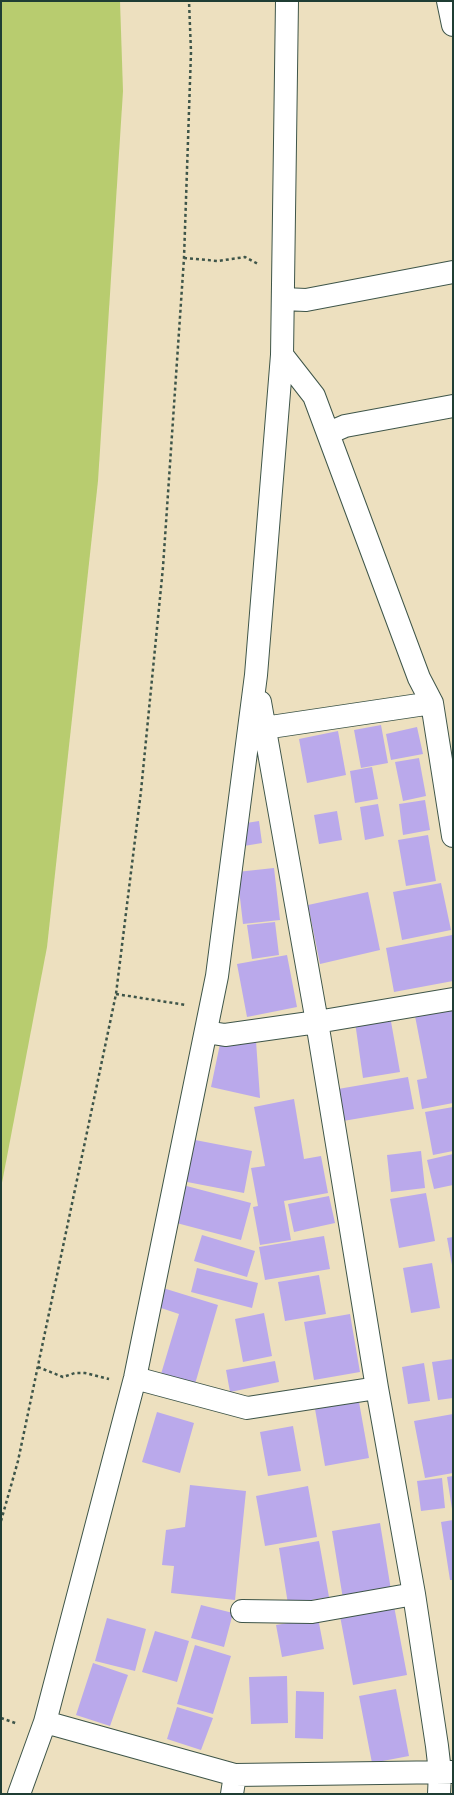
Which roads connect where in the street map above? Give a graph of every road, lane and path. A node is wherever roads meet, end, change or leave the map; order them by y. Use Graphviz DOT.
graph roads {
  1 [pos="189,1"];
  2 [pos="287,1"];
  3 [pos="448,1"];
  4 [pos="453,25"];
  5 [pos="184,258"];
  6 [pos="453,272"];
  7 [pos="284,274"];
  8 [pos="283,300"];
  9 [pos="282,355"];
  10 [pos="453,406"];
  11 [pos="329,433"];
  12 [pos="256,675"];
  13 [pos="432,703"];
  14 [pos="264,728"];
  15 [pos="453,836"];
  16 [pos="116,994"];
  17 [pos="453,999"];
  18 [pos="209,1009"];
  19 [pos="316,1022"];
  20 [pos="206,1032"];
  21 [pos="38,1367"];
  22 [pos="134,1381"];
  23 [pos="377,1388"];
  24 [pos="1,1521"];
  25 [pos="414,1594"];
  26 [pos="242,1610"];
  27 [pos="45,1722"];
  28 [pos="446,1772"];
  29 [pos="234,1784"];
  30 [pos="19,1794"];
  31 [pos="439,1794"];
  1 -- 5 [label="path"];
  2 -- 7 [label="street"];
  3 -- 4 [label="street"];
  5 -- 7 [label="path"];
  5 -- 16 [label="path"];
  6 -- 8 [label="street"];
  7 -- 8 [label="street"];
  8 -- 9 [label="street"];
  9 -- 11 [label="street"];
  9 -- 12 [label="street"];
  10 -- 11 [label="street"];
  11 -- 13 [label="street"];
  12 -- 14 [label="street"];
  12 -- 18 [label="street"];
  13 -- 14 [label="street"];
  13 -- 15 [label="street"];
  14 -- 19 [label="street"];
  16 -- 18 [label="path"];
  16 -- 21 [label="path"];
  17 -- 19 [label="street"];
  18 -- 20 [label="street"];
  19 -- 20 [label="street"];
  19 -- 23 [label="street"];
  20 -- 22 [label="street"];
  21 -- 22 [label="path"];
  21 -- 24 [label="path"];
  22 -- 23 [label="street"];
  22 -- 27 [label="street"];
  23 -- 25 [label="street"];
  25 -- 26 [label="street"];
  25 -- 28 [label="street"];
  27 -- 29 [label="street"];
  27 -- 30 [label="street"];
  28 -- 29 [label="street"];
  28 -- 31 [label="street"];
}
